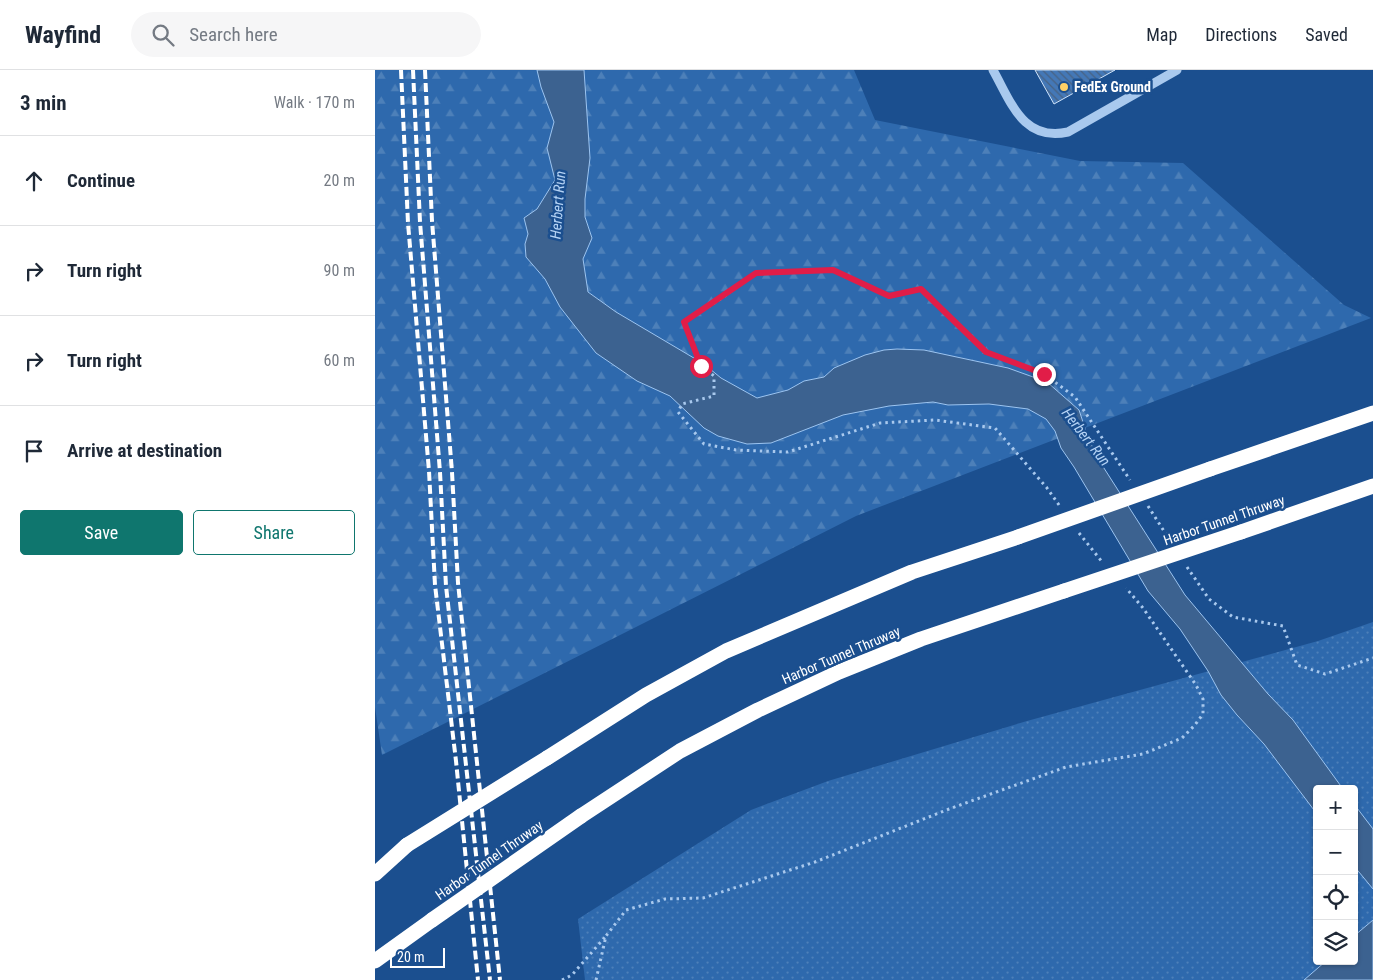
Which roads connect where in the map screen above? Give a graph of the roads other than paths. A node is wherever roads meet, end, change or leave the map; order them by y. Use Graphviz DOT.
graph roads {
  1 [pos="993,70"];
  2 [pos="1177,70"];
  3 [pos="1373,413"];
  4 [pos="1373,486"];
  5 [pos="375,874"];
  6 [pos="375,961"];
  1 -- 2 [label="lane"];
  3 -- 5 [label="highway, bridge"];
  4 -- 6 [label="highway, Harbor Tunnel Thruway, bridge"];
}
